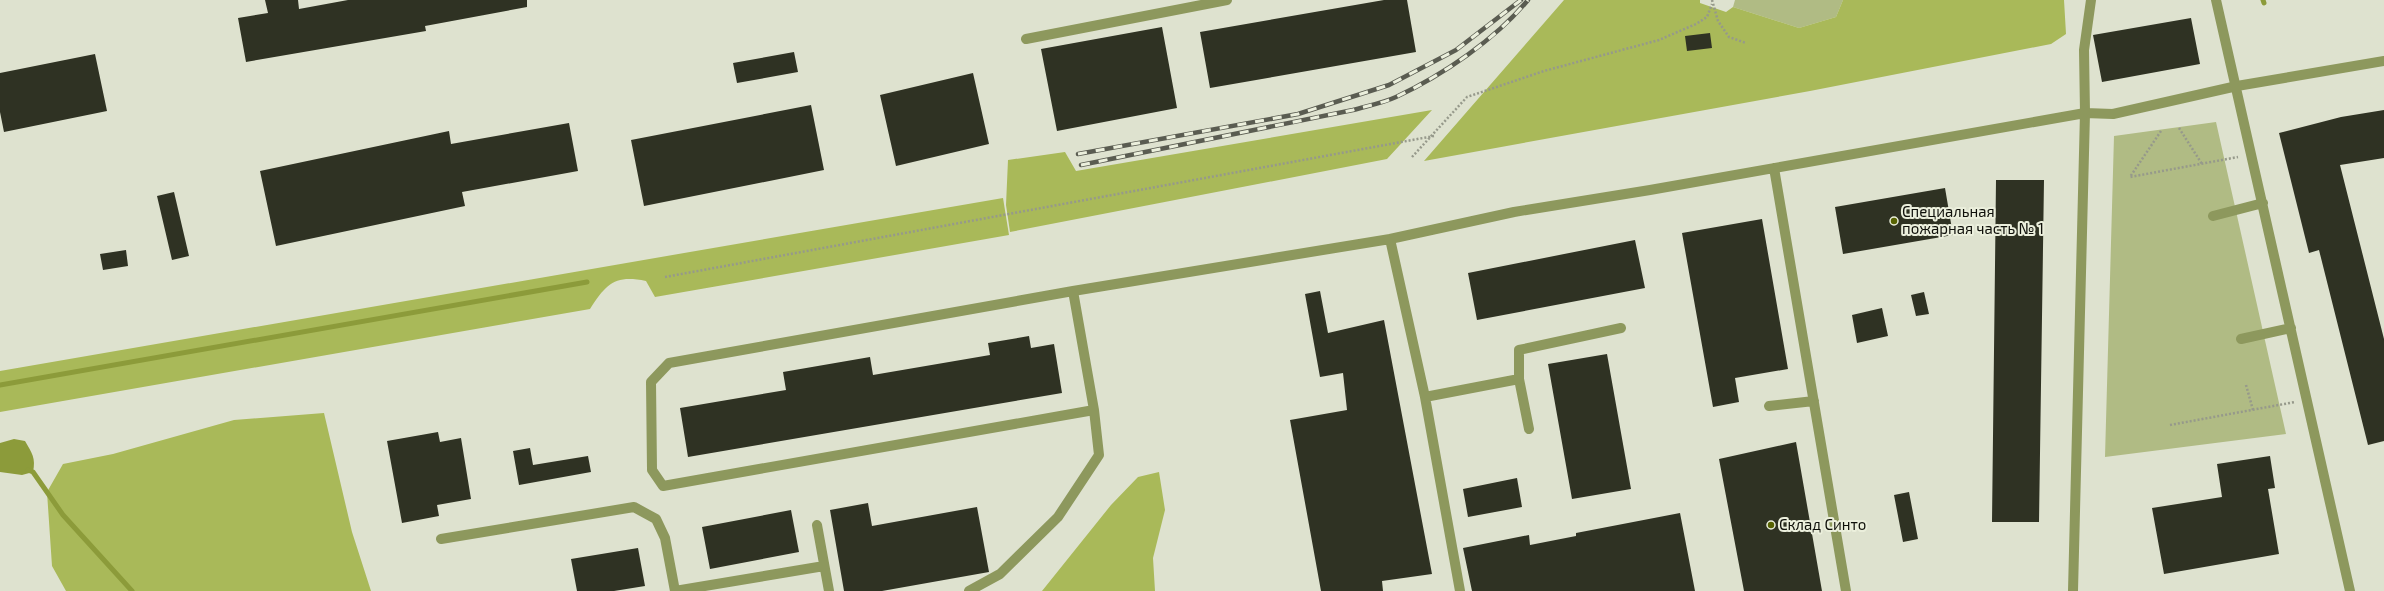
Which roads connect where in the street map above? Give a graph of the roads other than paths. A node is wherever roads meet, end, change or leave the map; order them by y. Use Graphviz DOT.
graph roads {
  1 [pos="1227,0"];
  2 [pos="2091,0"];
  3 [pos="2216,0"];
  4 [pos="1026,40"];
  5 [pos="2384,61"];
  6 [pos="2237,86"];
  7 [pos="2085,113"];
  8 [pos="1774,168"];
  9 [pos="2263,202"];
  10 [pos="2213,216"];
  11 [pos="1390,239"];
  12 [pos="1073,291"];
  13 [pos="1621,328"];
  14 [pos="2291,328"];
  15 [pos="2241,339"];
  16 [pos="1519,379"];
  17 [pos="1425,396"];
  18 [pos="1814,401"];
  19 [pos="1769,406"];
  20 [pos="1094,410"];
  21 [pos="1529,429"];
  22 [pos="817,526"];
  23 [pos="441,539"];
  24 [pos="824,566"];
  25 [pos="675,591"];
  26 [pos="829,591"];
  27 [pos="969,591"];
  28 [pos="1460,591"];
  29 [pos="1846,591"];
  30 [pos="2073,591"];
  31 [pos="2350,591"];
  1 -- 4 [label="lane"];
  2 -- 7 [label="lane"];
  3 -- 6 [label="lane"];
  5 -- 6 [label="lane"];
  6 -- 7 [label="lane"];
  6 -- 9 [label="lane"];
  7 -- 8 [label="lane"];
  7 -- 30 [label="lane"];
  8 -- 11 [label="lane"];
  8 -- 18 [label="lane"];
  9 -- 10 [label="lane"];
  9 -- 14 [label="lane"];
  11 -- 12 [label="lane"];
  11 -- 17 [label="lane"];
  12 -- 20 [label="lane"];
  12 -- 20 [label="lane"];
  13 -- 16 [label="lane"];
  14 -- 15 [label="lane"];
  14 -- 31 [label="lane"];
  16 -- 17 [label="lane"];
  16 -- 21 [label="lane"];
  17 -- 28 [label="lane"];
  18 -- 19 [label="lane"];
  18 -- 29 [label="lane"];
  20 -- 27 [label="lane"];
  22 -- 24 [label="lane"];
  23 -- 25 [label="lane"];
  24 -- 25 [label="lane"];
  24 -- 26 [label="lane"];
}
